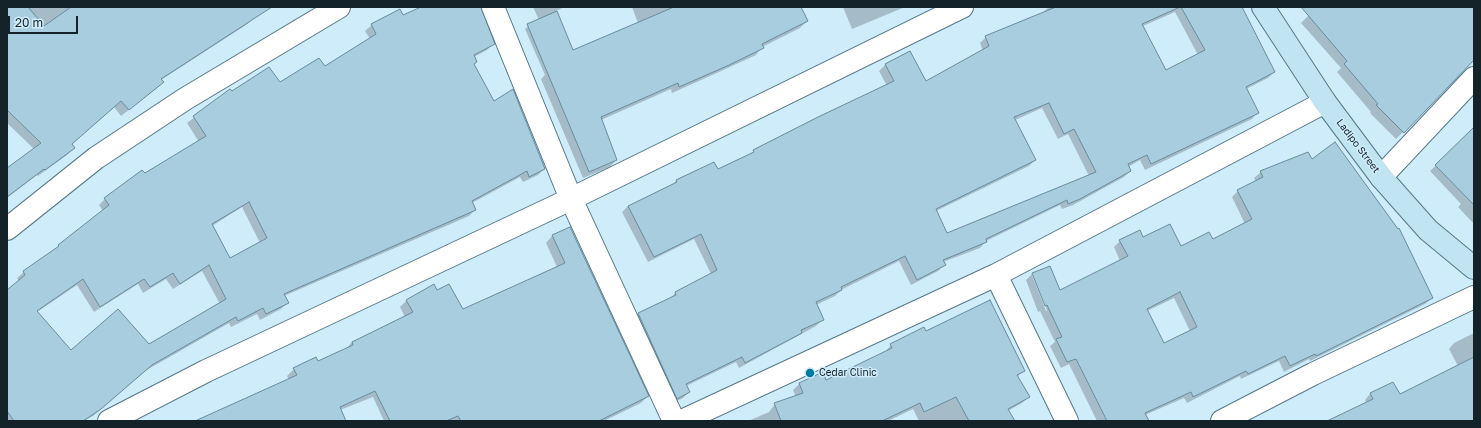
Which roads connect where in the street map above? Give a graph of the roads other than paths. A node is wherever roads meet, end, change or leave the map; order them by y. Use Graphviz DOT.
graph roads {
  1 [pos="339,7"];
  2 [pos="493,7"];
  3 [pos="962,7"];
  4 [pos="1263,7"];
  5 [pos="1474,78"];
  6 [pos="1325,102"];
  7 [pos="1381,177"];
  8 [pos="571,199"];
  9 [pos="7,229"];
  10 [pos="1474,268"];
  11 [pos="996,275"];
  12 [pos="1474,296"];
  13 [pos="109,421"];
  14 [pos="674,421"];
  15 [pos="682,421"];
  16 [pos="1067,421"];
  17 [pos="1222,421"];
  1 -- 9 [label="street"];
  2 -- 8 [label="street"];
  3 -- 8 [label="street"];
  4 -- 6 [label="main road, Ladipo Street"];
  5 -- 7 [label="street"];
  6 -- 7 [label="main road, Ladipo Street"];
  6 -- 11 [label="street"];
  7 -- 10 [label="main road, Ladipo Street"];
  8 -- 13 [label="street"];
  8 -- 14 [label="street"];
  11 -- 15 [label="street"];
  11 -- 16 [label="street"];
  12 -- 17 [label="street"];
}
